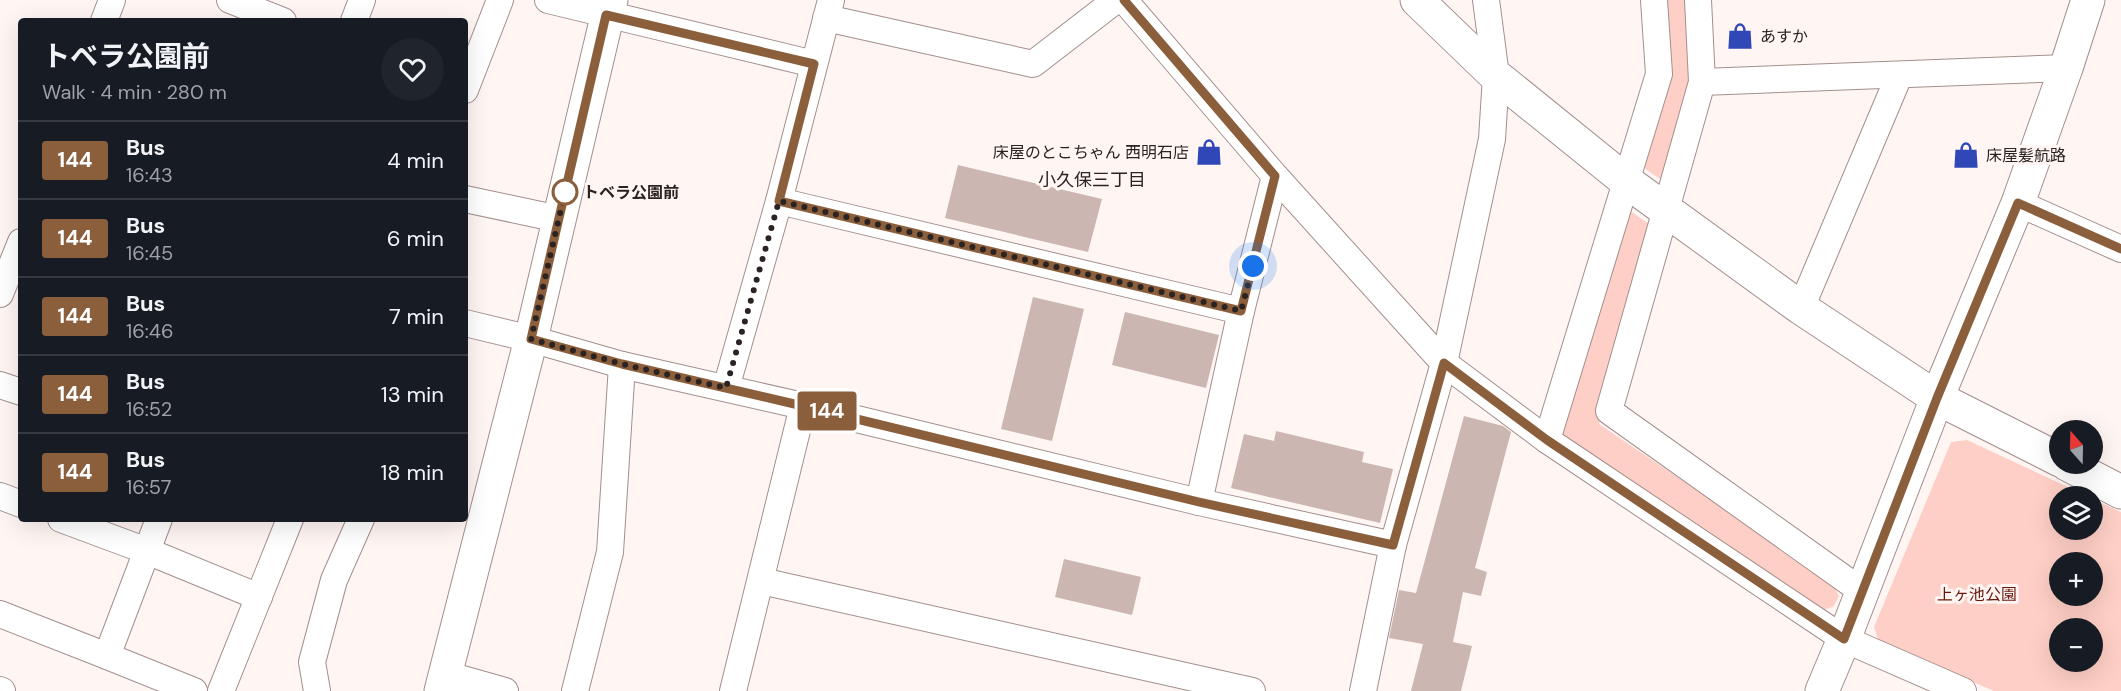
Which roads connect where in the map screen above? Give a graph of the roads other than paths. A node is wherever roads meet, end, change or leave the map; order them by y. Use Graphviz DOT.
graph roads {
  1 [pos="112,0"];
  2 [pos="230,0"];
  3 [pos="362,0"];
  4 [pos="500,0"];
  5 [pos="548,0"];
  6 [pos="1116,0"];
  7 [pos="1124,0"];
  8 [pos="1417,0"];
  9 [pos="1486,0"];
  10 [pos="1654,0"];
  11 [pos="1698,0"];
  12 [pos="2088,0"];
  13 [pos="609,7"];
  14 [pos="829,9"];
  15 [pos="105,18"];
  16 [pos="275,18"];
  17 [pos="355,18"];
  18 [pos="814,64"];
  19 [pos="2066,68"];
  20 [pos="1899,75"];
  21 [pos="1496,76"];
  22 [pos="468,82"];
  23 [pos="1702,82"];
  24 [pos="1275,176"];
  25 [pos="1626,181"];
  26 [pos="468,200"];
  27 [pos="779,201"];
  28 [pos="2018,203"];
  29 [pos="1667,212"];
  30 [pos="559,219"];
  31 [pos="2121,249"];
  32 [pos="18,252"];
  33 [pos="10,280"];
  34 [pos="1801,308"];
  35 [pos="1241,311"];
  36 [pos="468,324"];
  37 [pos="531,339"];
  38 [pos="1444,363"];
  39 [pos="622,364"];
  40 [pos="0,385"];
  41 [pos="726,388"];
  42 [pos="18,392"];
  43 [pos="1937,398"];
  44 [pos="803,406"];
  45 [pos="1547,440"];
  46 [pos="2049,454"];
  47 [pos="2086,474"];
  48 [pos="2121,492"];
  49 [pos="0,496"];
  50 [pos="1199,502"];
  51 [pos="18,503"];
  52 [pos="69,522"];
  53 [pos="158,522"];
  54 [pos="289,522"];
  55 [pos="354,522"];
  56 [pos="1393,545"];
  57 [pos="147,551"];
  58 [pos="761,580"];
  59 [pos="1863,592"];
  60 [pos="259,597"];
  61 [pos="0,614"];
  62 [pos="1844,639"];
  63 [pos="106,656"];
  64 [pos="443,683"];
  65 [pos="194,691"];
  66 [pos="221,691"];
  67 [pos="317,691"];
  68 [pos="505,691"];
  69 [pos="575,691"];
  70 [pos="733,691"];
  71 [pos="1252,691"];
  72 [pos="1363,691"];
  73 [pos="1822,691"];
  74 [pos="1963,691"];
  1 -- 15 [label="street"];
  2 -- 16 [label="street"];
  3 -- 17 [label="street"];
  4 -- 22 [label="street"];
  5 -- 13 [label="street"];
  6 -- 14 [label="street"];
  7 -- 24 [label="street"];
  8 -- 21 [label="street"];
  9 -- 21 [label="street"];
  10 -- 25 [label="street"];
  11 -- 23 [label="street"];
  12 -- 19 [label="street"];
  13 -- 18 [label="street"];
  13 -- 30 [label="street"];
  14 -- 18 [label="street"];
  18 -- 27 [label="street"];
  19 -- 20 [label="street"];
  19 -- 28 [label="street"];
  20 -- 23 [label="street"];
  20 -- 34 [label="street"];
  21 -- 25 [label="street"];
  21 -- 38 [label="street"];
  23 -- 29 [label="street"];
  24 -- 35 [label="street"];
  24 -- 38 [label="street"];
  25 -- 29 [label="street"];
  25 -- 45 [label="street"];
  26 -- 30 [label="street"];
  27 -- 35 [label="street"];
  27 -- 41 [label="street"];
  28 -- 31 [label="street"];
  28 -- 43 [label="street"];
  29 -- 34 [label="street"];
  29 -- 59 [label="street"];
  30 -- 37 [label="street"];
  32 -- 33 [label="street"];
  34 -- 43 [label="street"];
  35 -- 50 [label="street"];
  36 -- 37 [label="street"];
  37 -- 39 [label="street"];
  37 -- 64 [label="street"];
  38 -- 45 [label="street"];
  38 -- 56 [label="street"];
  39 -- 41 [label="street"];
  39 -- 69 [label="street"];
  40 -- 42 [label="street"];
  41 -- 44 [label="street"];
  43 -- 46 [label="street"];
  43 -- 59 [label="street"];
  44 -- 50 [label="street"];
  44 -- 58 [label="street"];
  45 -- 62 [label="street"];
  47 -- 48 [label="street"];
  49 -- 51 [label="street"];
  50 -- 56 [label="street"];
  52 -- 57 [label="street"];
  53 -- 57 [label="street"];
  54 -- 60 [label="street"];
  55 -- 67 [label="street"];
  56 -- 72 [label="street"];
  57 -- 60 [label="street"];
  57 -- 63 [label="street"];
  58 -- 70 [label="street"];
  58 -- 71 [label="street"];
  59 -- 62 [label="street"];
  60 -- 66 [label="street"];
  61 -- 63 [label="street"];
  62 -- 73 [label="street"];
  62 -- 74 [label="street"];
  63 -- 65 [label="street"];
  64 -- 68 [label="street"];
}
